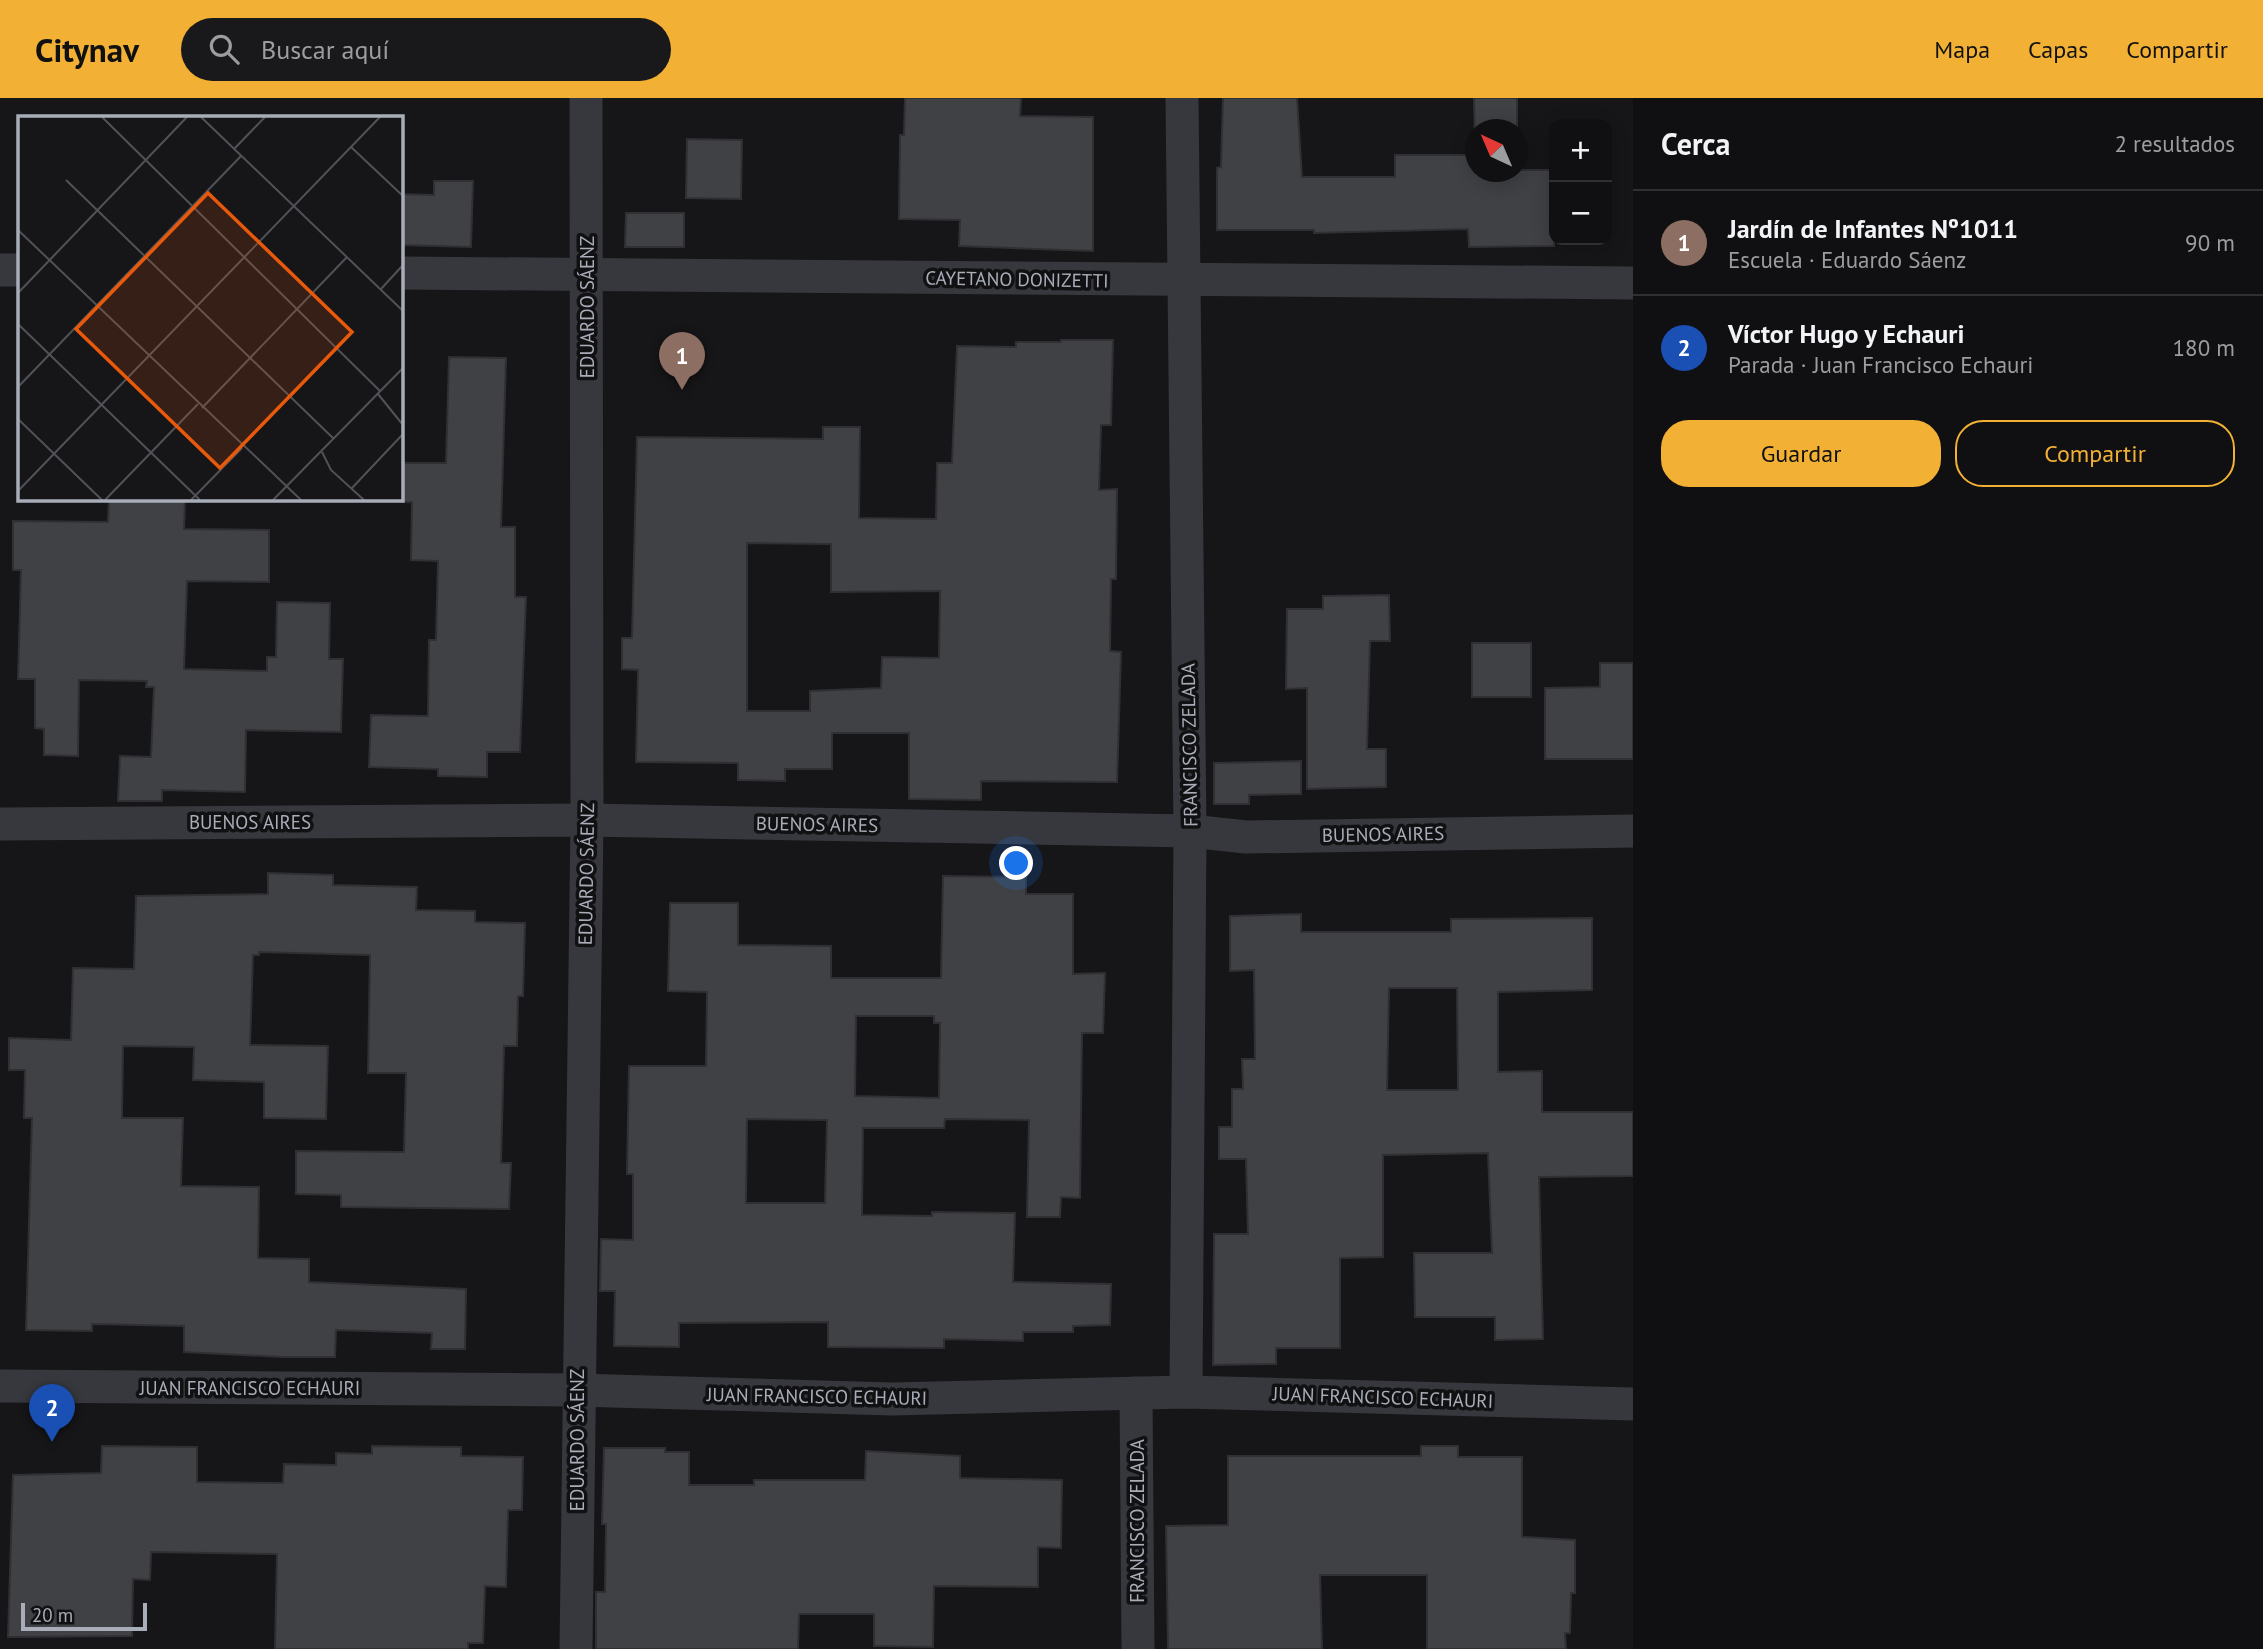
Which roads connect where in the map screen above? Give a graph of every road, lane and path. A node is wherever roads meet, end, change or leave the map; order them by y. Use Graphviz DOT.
graph roads {
  1 [pos="586,98"];
  2 [pos="1182,98"];
  3 [pos="0,270"];
  4 [pos="18,270"];
  5 [pos="402,273"];
  6 [pos="588,275"];
  7 [pos="1183,281"];
  8 [pos="1633,283"];
  9 [pos="587,820"];
  10 [pos="0,824"];
  11 [pos="1190,831"];
  12 [pos="1633,831"];
  13 [pos="0,1386"];
  14 [pos="578,1390"];
  15 [pos="1186,1392"];
  16 [pos="1136,1393"];
  17 [pos="1633,1404"];
  18 [pos="576,1649"];
  19 [pos="1138,1649"];
  1 -- 6 [label="street, EDUARDO SÁENZ"];
  2 -- 7 [label="street, FRANCISCO ZELADA"];
  3 -- 4 [label="street"];
  5 -- 6 [label="street, CAYETANO DONIZETTI"];
  6 -- 7 [label="street, CAYETANO DONIZETTI"];
  6 -- 9 [label="street, EDUARDO SÁENZ"];
  7 -- 8 [label="street, CAYETANO DONIZETTI"];
  7 -- 11 [label="street, FRANCISCO ZELADA"];
  9 -- 10 [label="street, BUENOS AIRES"];
  9 -- 11 [label="street, BUENOS AIRES"];
  9 -- 14 [label="street, EDUARDO SÁENZ"];
  11 -- 12 [label="street, BUENOS AIRES"];
  11 -- 15 [label="street, FRANCISCO ZELADA"];
  13 -- 14 [label="street, JUAN FRANCISCO ECHAURI"];
  14 -- 16 [label="street, JUAN FRANCISCO ECHAURI"];
  14 -- 18 [label="street, EDUARDO SÁENZ"];
  15 -- 16 [label="street, JUAN FRANCISCO ECHAURI"];
  15 -- 17 [label="street, JUAN FRANCISCO ECHAURI"];
  16 -- 19 [label="street, FRANCISCO ZELADA"];
}
